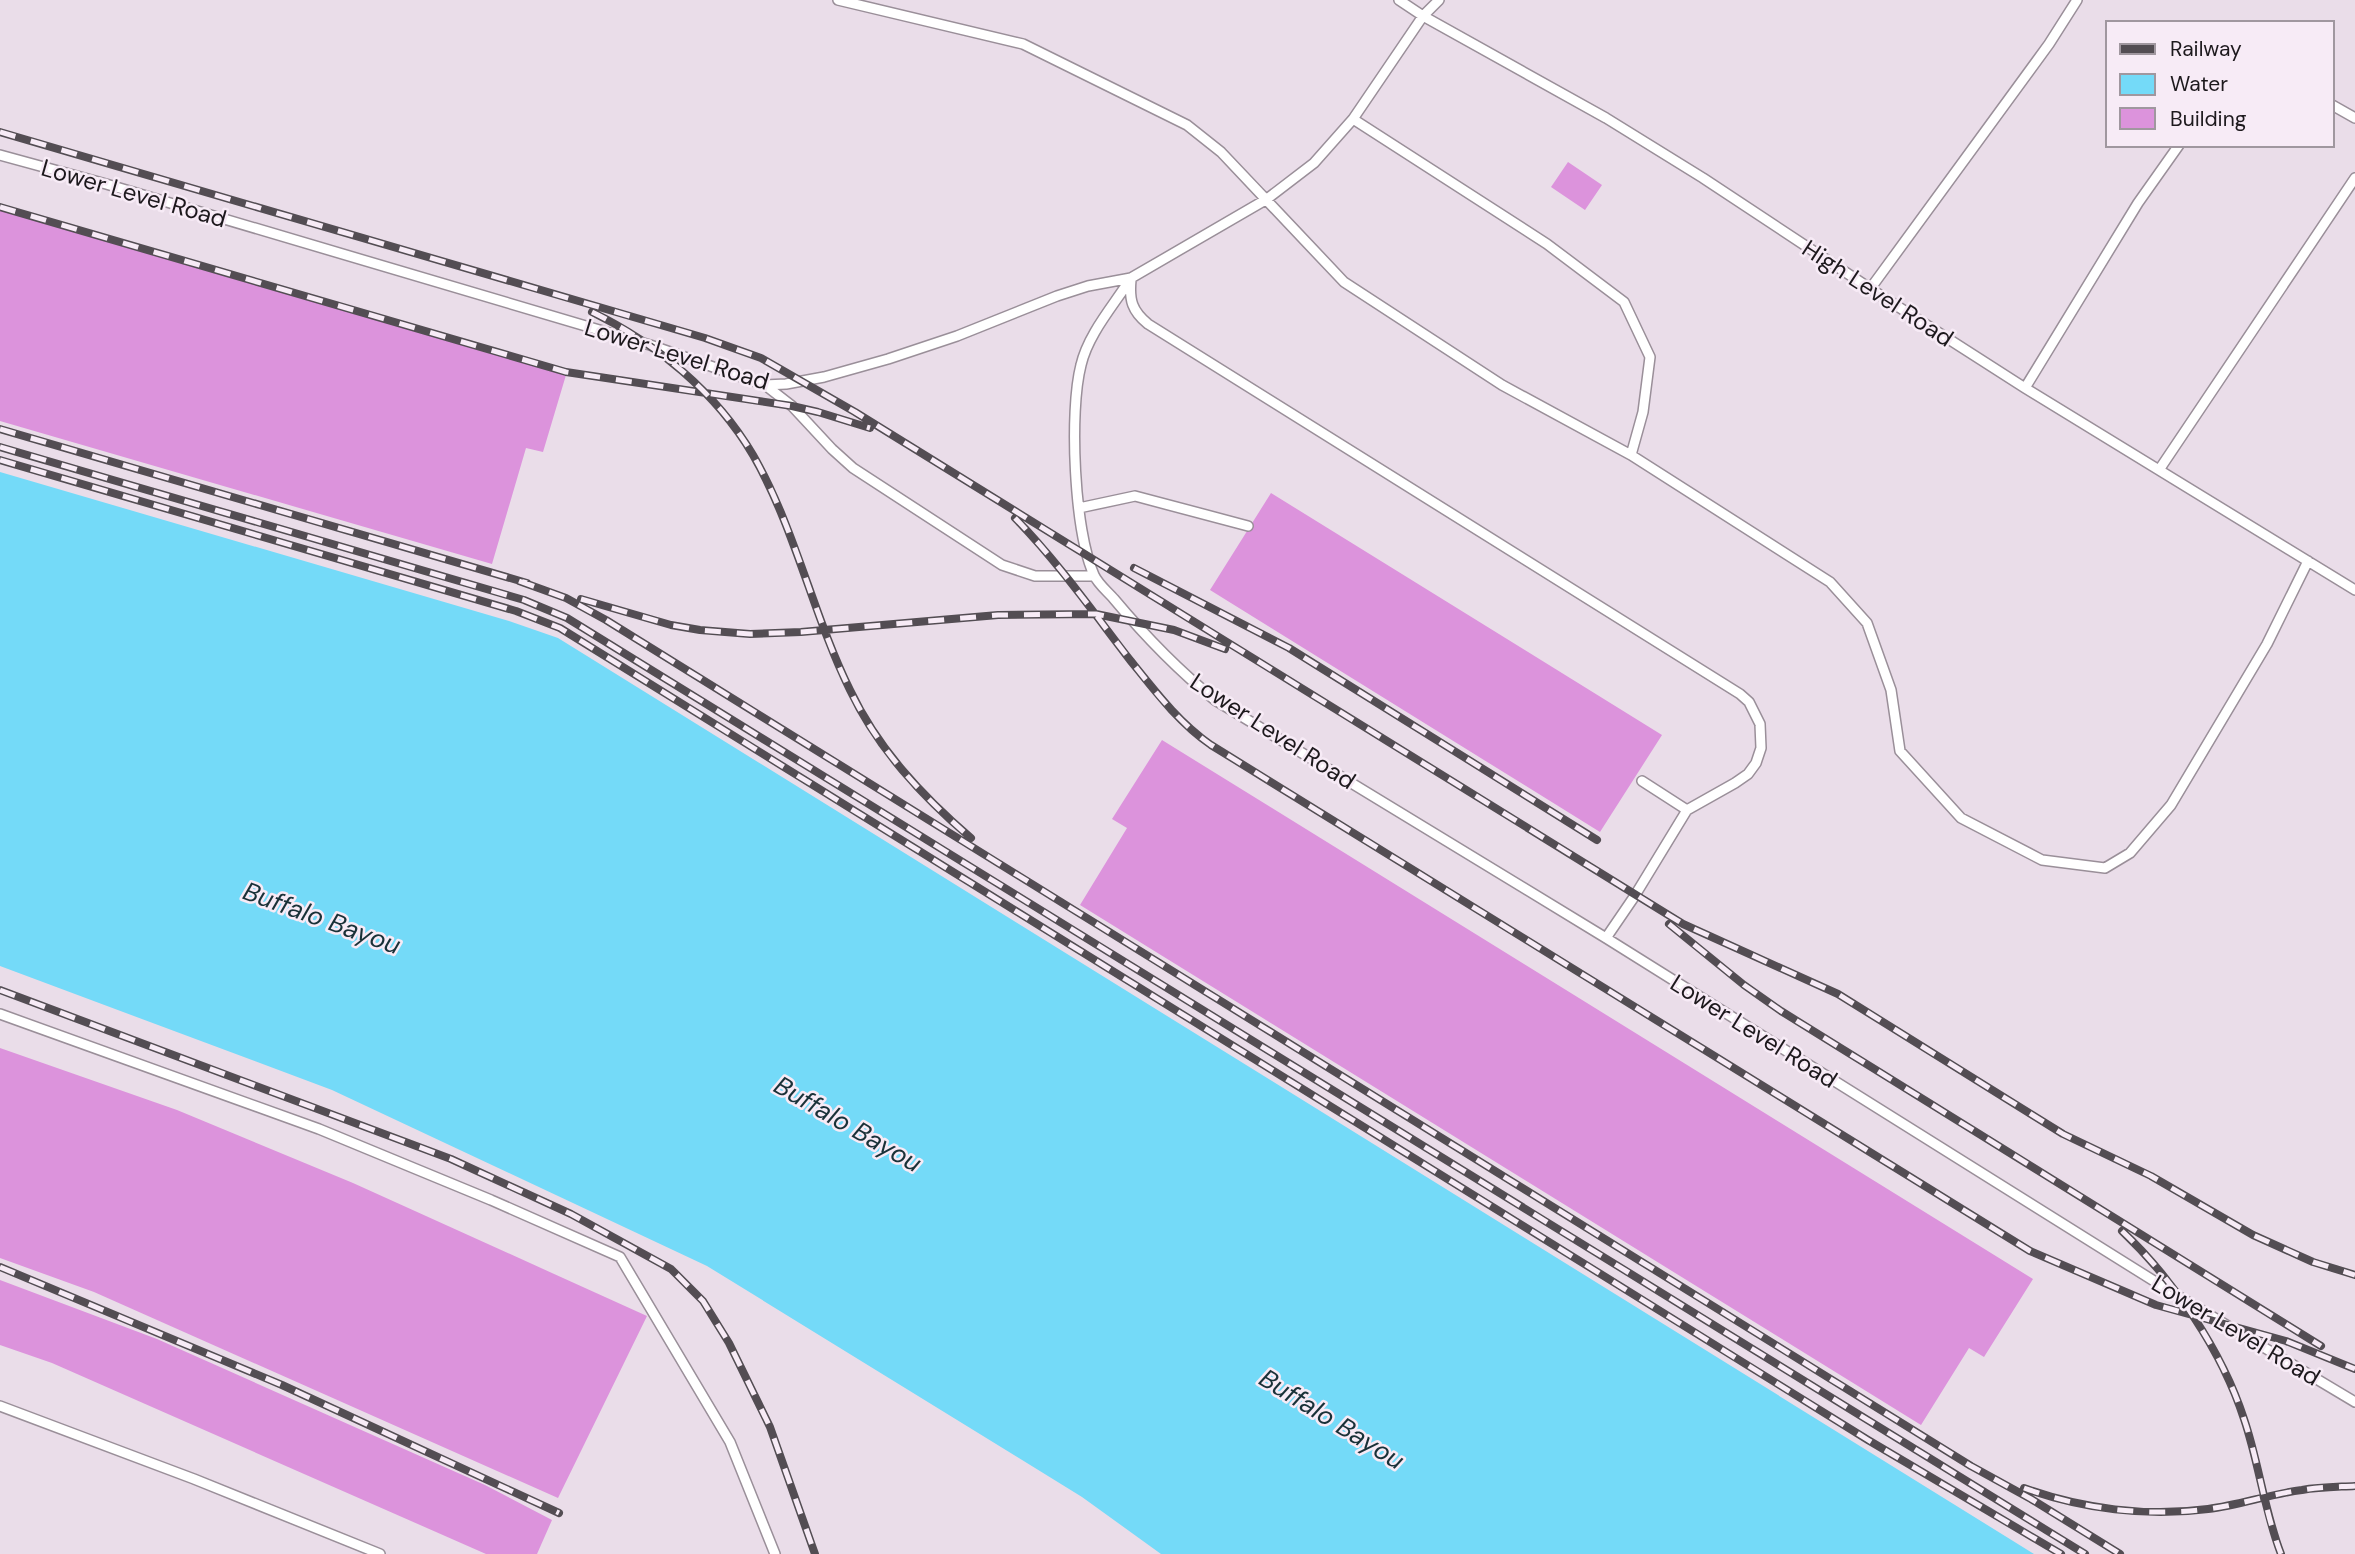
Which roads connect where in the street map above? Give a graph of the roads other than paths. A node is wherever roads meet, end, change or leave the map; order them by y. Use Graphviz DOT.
graph roads {
  1 [pos="838,0"];
  2 [pos="1399,0"];
  3 [pos="1439,0"];
  4 [pos="2077,0"];
  5 [pos="1423,16"];
  6 [pos="2334,106"];
  7 [pos="2355,118"];
  8 [pos="1353,119"];
  9 [pos="2178,147"];
  10 [pos="0,155"];
  11 [pos="2355,178"];
  12 [pos="1266,200"];
  13 [pos="1131,278"];
  14 [pos="1870,289"];
  15 [pos="765,384"];
  16 [pos="2025,388"];
  17 [pos="1631,455"];
  18 [pos="2159,470"];
  19 [pos="1079,508"];
  20 [pos="1248,526"];
  21 [pos="2308,561"];
  22 [pos="1094,576"];
  23 [pos="2355,590"];
  24 [pos="1642,780"];
  25 [pos="1687,810"];
  26 [pos="1606,938"];
  27 [pos="0,1014"];
  28 [pos="2355,1402"];
  29 [pos="0,1406"];
  30 [pos="380,1554"];
  31 [pos="775,1554"];
  1 -- 12 [label="lane"];
  2 -- 5 [label="lane, High Level Road"];
  3 -- 5 [label="lane"];
  4 -- 14 [label="lane"];
  5 -- 8 [label="lane"];
  5 -- 14 [label="lane, High Level Road"];
  6 -- 7 [label="lane"];
  8 -- 12 [label="lane"];
  8 -- 17 [label="lane"];
  9 -- 16 [label="lane"];
  10 -- 15 [label="lane, Lower Level Road"];
  11 -- 18 [label="lane"];
  12 -- 13 [label="lane"];
  12 -- 17 [label="lane"];
  13 -- 15 [label="lane, Lower Level Road"];
  13 -- 19 [label="lane, Lower Level Road"];
  13 -- 25 [label="lane"];
  14 -- 16 [label="lane, High Level Road"];
  15 -- 22 [label="lane"];
  16 -- 18 [label="lane, High Level Road"];
  17 -- 21 [label="lane"];
  18 -- 21 [label="lane, High Level Road"];
  19 -- 20 [label="lane"];
  19 -- 22 [label="lane, Lower Level Road"];
  21 -- 23 [label="lane, High Level Road"];
  22 -- 26 [label="lane, Lower Level Road"];
  24 -- 25 [label="lane"];
  25 -- 26 [label="lane"];
  26 -- 28 [label="lane, Lower Level Road"];
  27 -- 31 [label="lane"];
  29 -- 30 [label="lane"];
}
